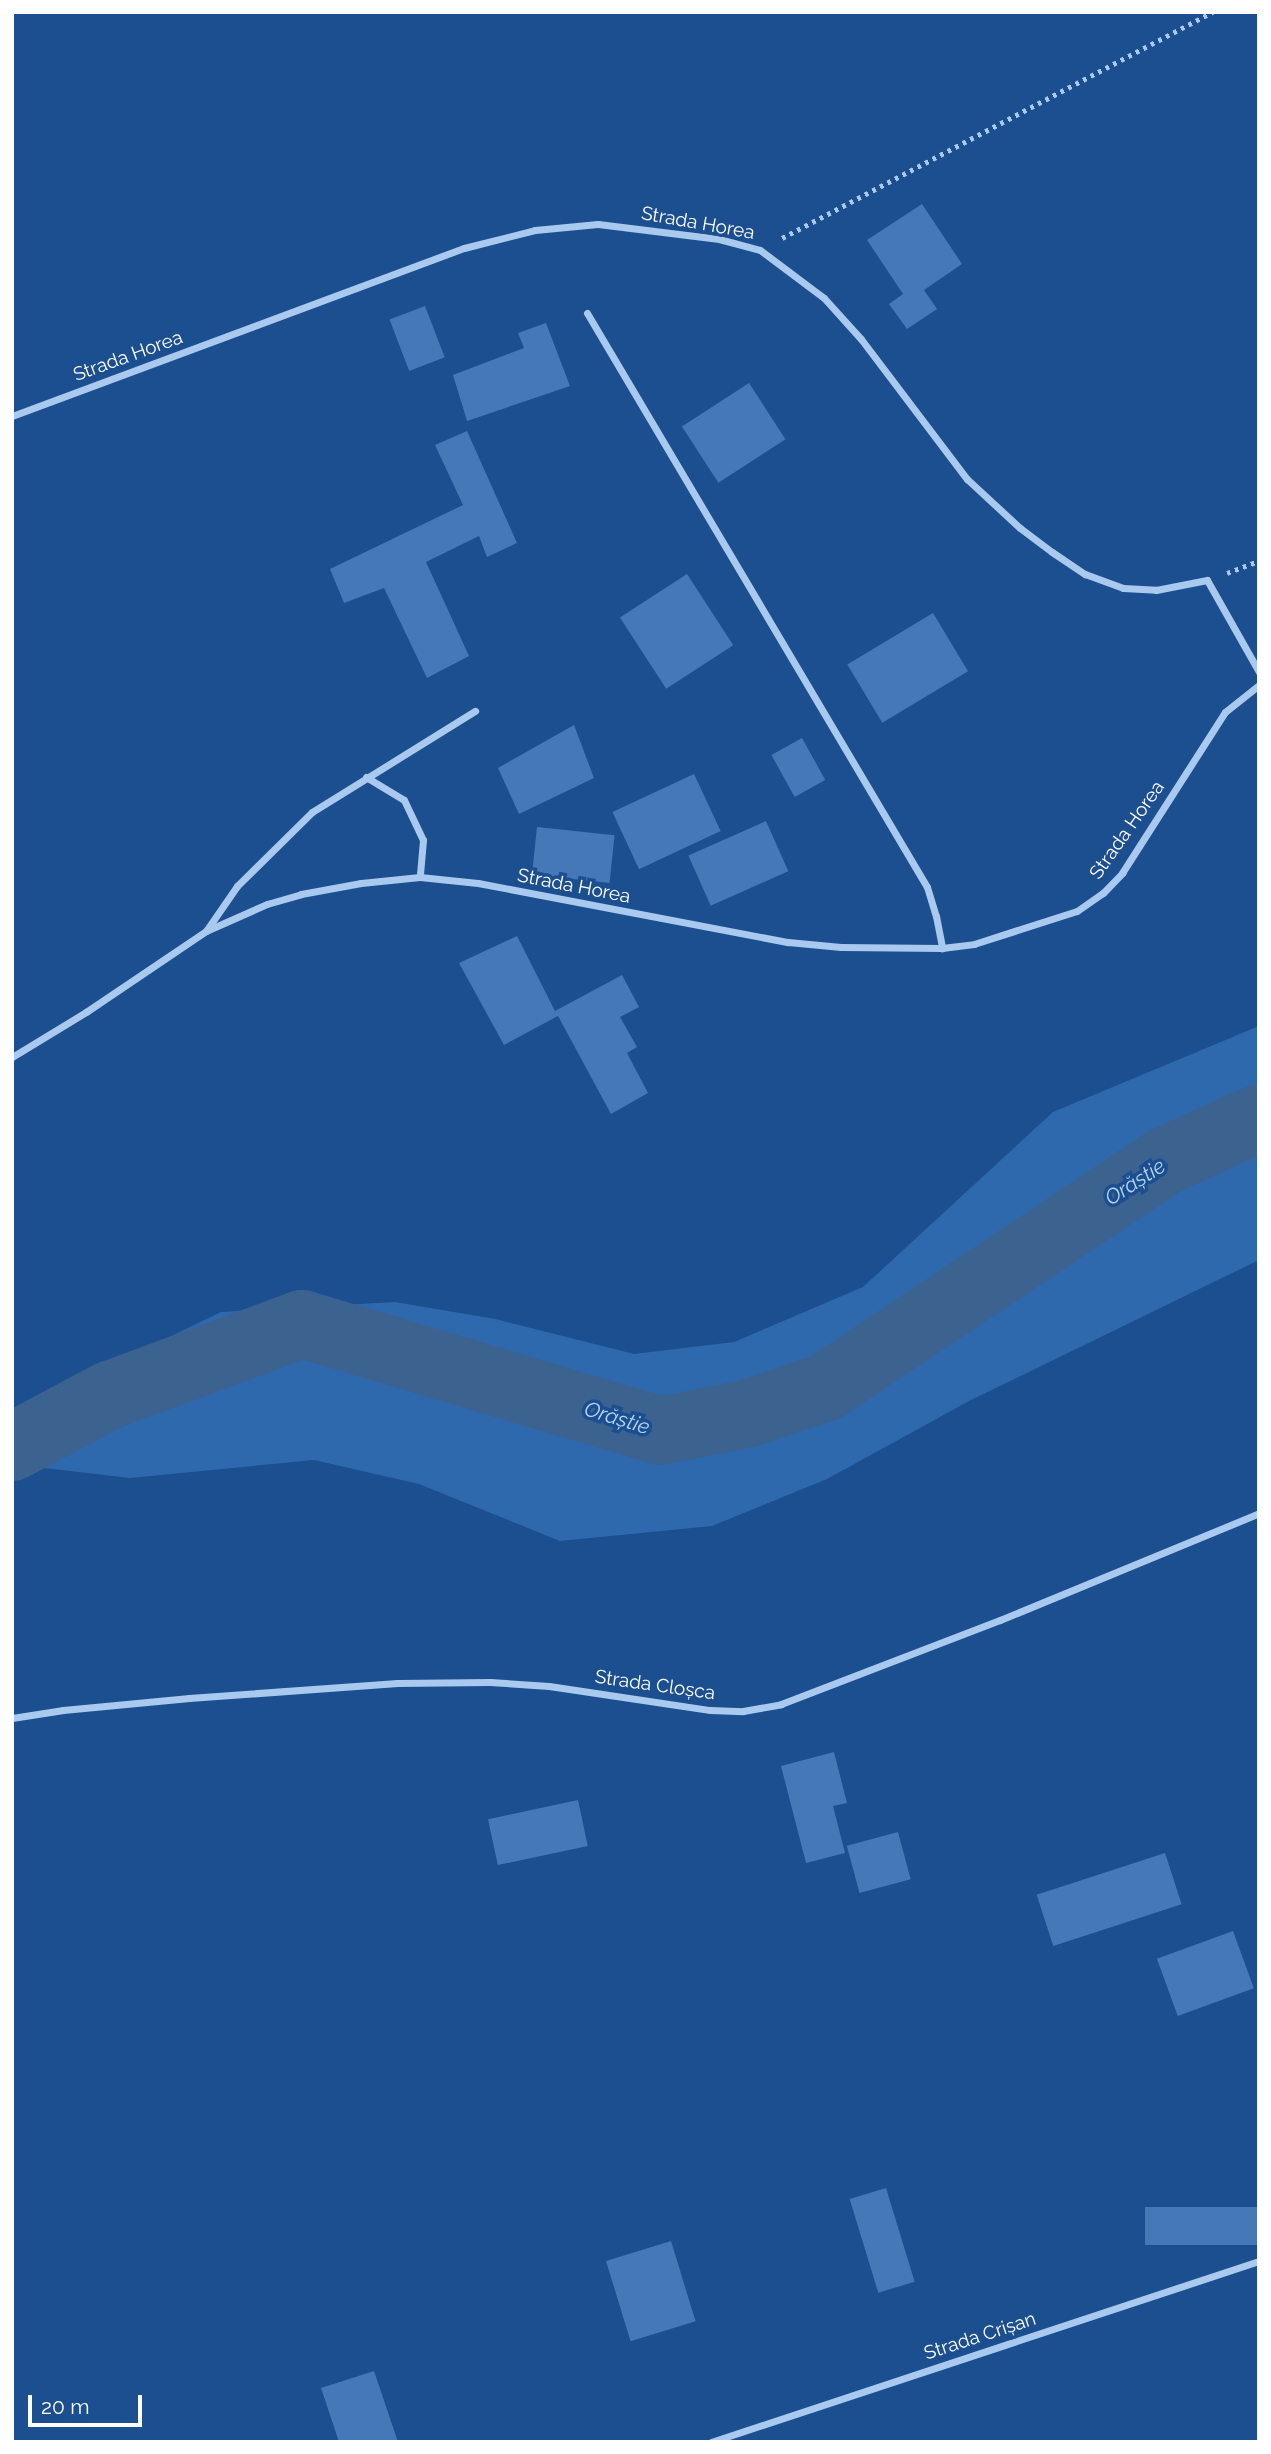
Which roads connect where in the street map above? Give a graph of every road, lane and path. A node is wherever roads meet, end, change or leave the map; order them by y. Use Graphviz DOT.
graph roads {
  1 [pos="1213,12"];
  2 [pos="760,250"];
  3 [pos="587,313"];
  4 [pos="12,416"];
  5 [pos="1259,561"];
  6 [pos="1206,580"];
  7 [pos="1259,672"];
  8 [pos="1259,685"];
  9 [pos="475,711"];
  10 [pos="366,777"];
  11 [pos="420,877"];
  12 [pos="206,931"];
  13 [pos="942,948"];
  14 [pos="12,1057"];
  15 [pos="1259,1513"];
  16 [pos="12,1718"];
  17 [pos="1259,2261"];
  18 [pos="711,2442"];
  1 -- 2 [label="path"];
  2 -- 4 [label="street, Strada Horea"];
  2 -- 6 [label="street, Strada Horea"];
  3 -- 13 [label="street"];
  5 -- 6 [label="path"];
  6 -- 7 [label="street"];
  8 -- 13 [label="street, Strada Horea"];
  9 -- 10 [label="street, Strada Horea"];
  10 -- 11 [label="street"];
  10 -- 12 [label="street, Strada Horea"];
  11 -- 12 [label="street, Strada Horea"];
  11 -- 13 [label="street, Strada Horea"];
  12 -- 14 [label="street, Strada Horea"];
  15 -- 16 [label="street, Strada Cloșca"];
  17 -- 18 [label="street, Strada Crișan"];
}
